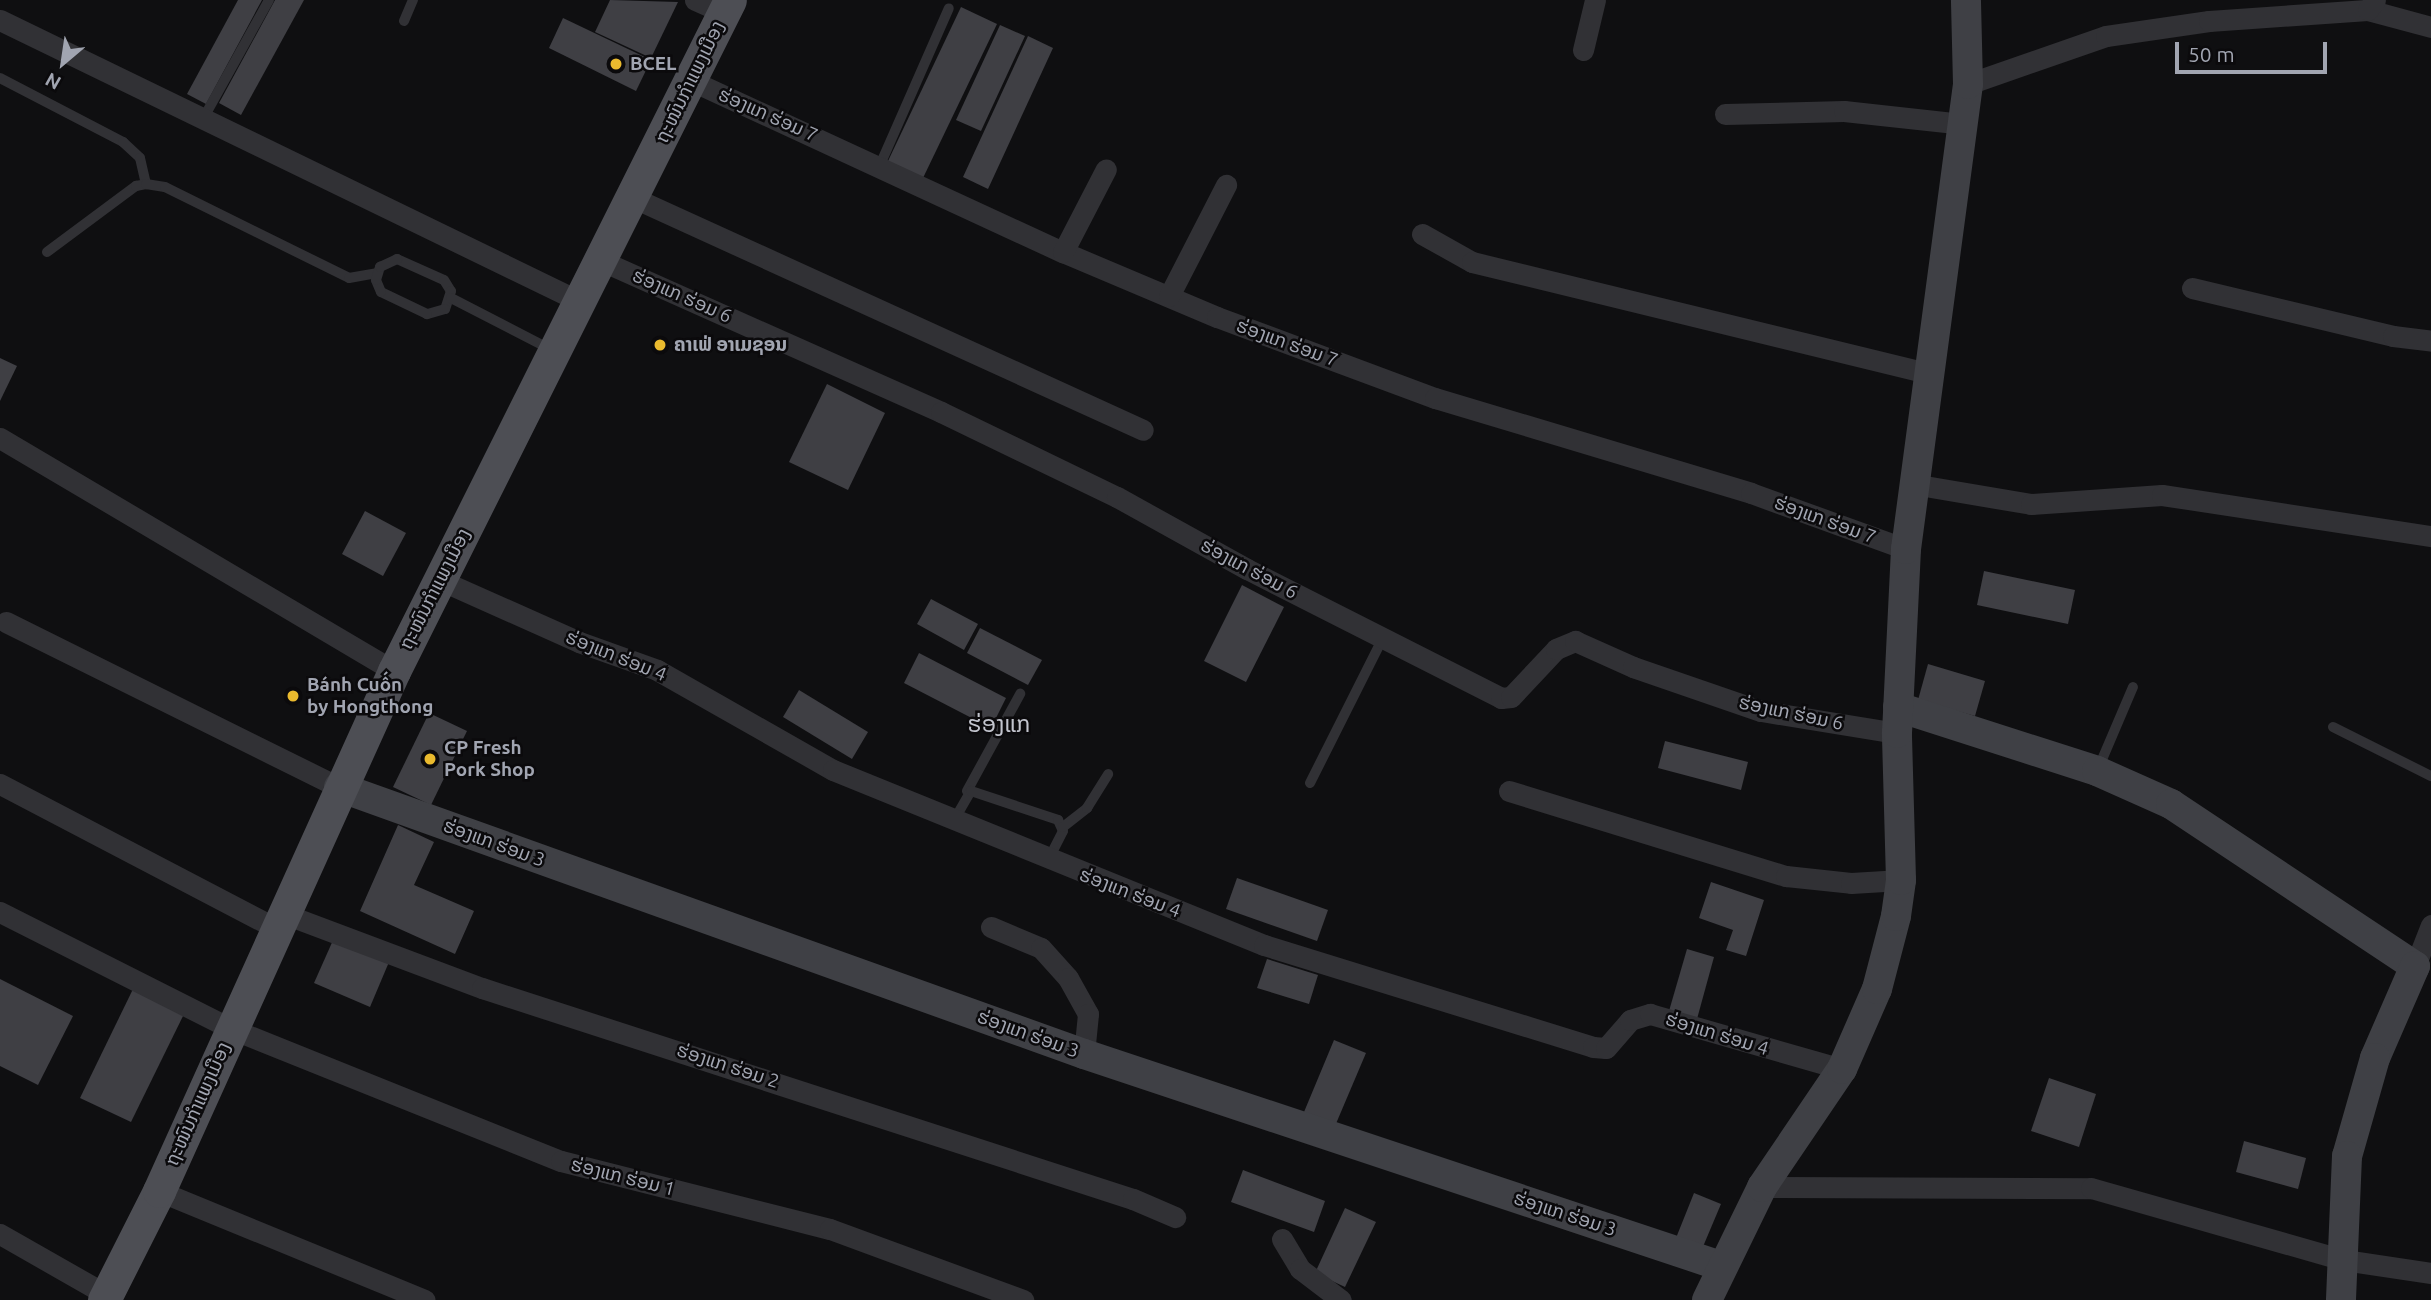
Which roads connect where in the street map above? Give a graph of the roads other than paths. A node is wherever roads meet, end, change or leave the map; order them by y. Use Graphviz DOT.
graph roads {
  1 [pos="269,0"];
  2 [pos="413,0"];
  3 [pos="1595,0"];
  4 [pos="1966,0"];
  5 [pos="716,4"];
  6 [pos="2372,5"];
  7 [pos="949,8"];
  8 [pos="0,20"];
  9 [pos="404,21"];
  10 [pos="2431,27"];
  11 [pos="1583,50"];
  12 [pos="0,78"];
  13 [pos="690,80"];
  14 [pos="1968,84"];
  15 [pos="1725,114"];
  16 [pos="203,119"];
  17 [pos="1964,124"];
  18 [pos="880,165"];
  19 [pos="1106,169"];
  20 [pos="146,184"];
  21 [pos="1226,185"];
  22 [pos="634,198"];
  23 [pos="1422,234"];
  24 [pos="47,251"];
  25 [pos="1063,252"];
  26 [pos="602,261"];
  27 [pos="377,273"];
  28 [pos="2192,288"];
  29 [pos="1169,296"];
  30 [pos="451,298"];
  31 [pos="581,302"];
  32 [pos="2431,341"];
  33 [pos="555,352"];
  34 [pos="1928,373"];
  35 [pos="1143,430"];
  36 [pos="0,438"];
  37 [pos="1913,484"];
  38 [pos="2431,536"];
  39 [pos="1906,549"];
  40 [pos="440,580"];
  41 [pos="6,622"];
  42 [pos="1382,640"];
  43 [pos="394,671"];
  44 [pos="2133,687"];
  45 [pos="1020,694"];
  46 [pos="1898,720"];
  47 [pos="2333,727"];
  48 [pos="2097,771"];
  49 [pos="1108,774"];
  50 [pos="2431,776"];
  51 [pos="1310,783"];
  52 [pos="0,784"];
  53 [pos="339,787"];
  54 [pos="967,791"];
  55 [pos="1509,791"];
  56 [pos="953,822"];
  57 [pos="1063,827"];
  58 [pos="1048,861"];
  59 [pos="1901,880"];
  60 [pos="0,912"];
  61 [pos="279,920"];
  62 [pos="2431,925"];
  63 [pos="991,927"];
  64 [pos="2422,959"];
  65 [pos="232,1029"];
  66 [pos="1084,1054"];
  67 [pos="1842,1069"];
  68 [pos="1762,1187"];
  69 [pos="159,1191"];
  70 [pos="1175,1217"];
  71 [pos="0,1234"];
  72 [pos="1282,1239"];
  73 [pos="2344,1260"];
  74 [pos="1721,1266"];
  75 [pos="2431,1273"];
  76 [pos="105,1298"];
  77 [pos="425,1300"];
  78 [pos="1023,1300"];
  79 [pos="1341,1300"];
  80 [pos="1707,1300"];
  81 [pos="2341,1300"];
  1 -- 16 [label="lane"];
  2 -- 9 [label="lane"];
  3 -- 11 [label="street"];
  4 -- 14 [label="street"];
  5 -- 13 [label="main road, ຖະໜົນກຳແພງເມືອງ"];
  6 -- 10 [label="street"];
  6 -- 14 [label="street"];
  7 -- 18 [label="lane"];
  8 -- 16 [label="street"];
  12 -- 20 [label="lane"];
  13 -- 18 [label="street, ຮ່ອງແກ ຮ່ອມ 7"];
  13 -- 22 [label="main road, ຖະໜົນກຳແພງເມືອງ"];
  14 -- 17 [label="street"];
  15 -- 17 [label="street"];
  16 -- 31 [label="street"];
  17 -- 34 [label="street"];
  18 -- 25 [label="street, ຮ່ອງແກ ຮ່ອມ 7"];
  19 -- 25 [label="street"];
  20 -- 24 [label="lane"];
  20 -- 27 [label="lane"];
  21 -- 29 [label="street"];
  22 -- 26 [label="main road, ຖະໜົນກຳແພງເມືອງ"];
  22 -- 35 [label="street"];
  23 -- 34 [label="street"];
  25 -- 29 [label="street, ຮ່ອງແກ ຮ່ອມ 7"];
  26 -- 31 [label="main road, ຖະໜົນກຳແພງເມືອງ"];
  26 -- 42 [label="street, ຮ່ອງແກ ຮ່ອມ 6"];
  27 -- 30 [label="lane"];
  27 -- 30 [label="lane"];
  28 -- 32 [label="street"];
  29 -- 39 [label="street, ຮ່ອງແກ ຮ່ອມ 7"];
  30 -- 33 [label="lane"];
  31 -- 33 [label="main road, ຖະໜົນກຳແພງເມືອງ"];
  33 -- 40 [label="main road, ຖະໜົນກຳແພງເມືອງ"];
  34 -- 37 [label="street"];
  36 -- 43 [label="street"];
  37 -- 38 [label="street"];
  37 -- 39 [label="street"];
  39 -- 46 [label="street"];
  40 -- 43 [label="main road, ຖະໜົນກຳແພງເມືອງ"];
  40 -- 56 [label="street, ຮ່ອງແກ ຮ່ອມ 4"];
  41 -- 53 [label="street"];
  42 -- 46 [label="street, ຮ່ອງແກ ຮ່ອມ 6"];
  42 -- 51 [label="lane"];
  43 -- 53 [label="main road, ຖະໜົນກຳແພງເມືອງ"];
  44 -- 48 [label="lane"];
  45 -- 54 [label="lane"];
  46 -- 48 [label="street"];
  46 -- 59 [label="street"];
  47 -- 50 [label="lane"];
  48 -- 64 [label="street"];
  49 -- 57 [label="lane"];
  52 -- 61 [label="street, ຮ່ອງແກ ຮ່ອມ 2"];
  53 -- 61 [label="main road, ຖະໜົນກຳແພງເມືອງ"];
  53 -- 66 [label="street, ຮ່ອງແກ ຮ່ອມ 3"];
  54 -- 56 [label="lane"];
  54 -- 57 [label="lane"];
  55 -- 59 [label="street"];
  56 -- 58 [label="street, ຮ່ອງແກ ຮ່ອມ 4"];
  57 -- 58 [label="lane"];
  58 -- 67 [label="street, ຮ່ອງແກ ຮ່ອມ 4"];
  59 -- 67 [label="street"];
  60 -- 65 [label="street, ຮ່ອງແກ ຮ່ອມ 1"];
  61 -- 65 [label="main road, ຖະໜົນກຳແພງເມືອງ"];
  61 -- 70 [label="street, ຮ່ອງແກ ຮ່ອມ 2"];
  62 -- 64 [label="street"];
  63 -- 66 [label="street"];
  64 -- 73 [label="street"];
  65 -- 69 [label="main road, ຖະໜົນກຳແພງເມືອງ"];
  65 -- 78 [label="street, ຮ່ອງແກ ຮ່ອມ 1"];
  66 -- 74 [label="street, ຮ່ອງແກ ຮ່ອມ 3"];
  67 -- 68 [label="street"];
  68 -- 73 [label="street"];
  68 -- 74 [label="street"];
  69 -- 76 [label="main road, ຖະໜົນກຳແພງເມືອງ"];
  69 -- 77 [label="street"];
  71 -- 76 [label="street"];
  72 -- 79 [label="street"];
  73 -- 75 [label="street"];
  73 -- 81 [label="street"];
  74 -- 80 [label="street"];
}
